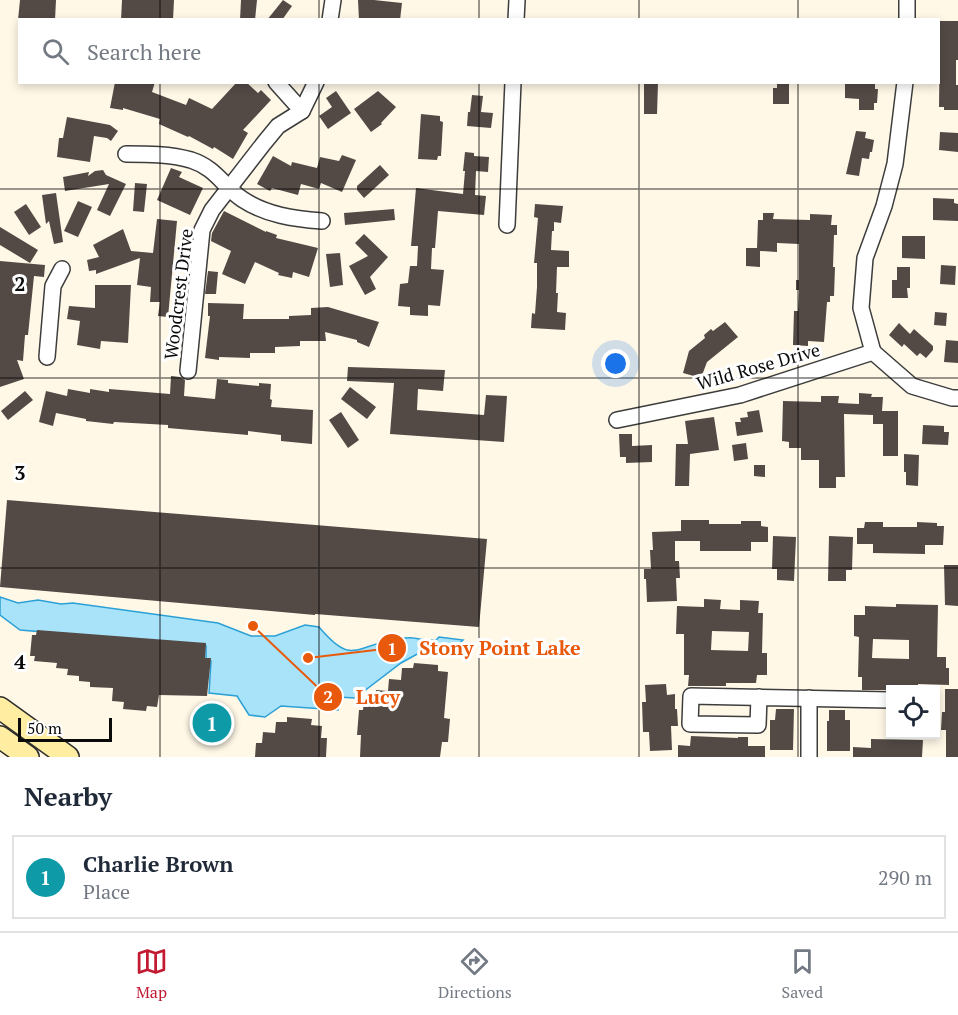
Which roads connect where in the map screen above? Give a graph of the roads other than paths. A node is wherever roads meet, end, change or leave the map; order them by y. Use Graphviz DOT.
graph roads {
  1 [pos="333,0"];
  2 [pos="518,0"];
  3 [pos="907,0"];
  4 [pos="330,18"];
  5 [pos="516,18"];
  6 [pos="907,18"];
  7 [pos="278,84"];
  8 [pos="315,84"];
  9 [pos="513,84"];
  10 [pos="905,84"];
  11 [pos="302,111"];
  12 [pos="126,154"];
  13 [pos="230,188"];
  14 [pos="322,221"];
  15 [pos="507,225"];
  16 [pos="62,269"];
  17 [pos="873,352"];
  18 [pos="47,357"];
  19 [pos="188,371"];
  20 [pos="958,398"];
  21 [pos="617,420"];
  22 [pos="759,697"];
  23 [pos="809,698"];
  24 [pos="886,700"];
  25 [pos="0,708"];
  26 [pos="0,736"];
  27 [pos="28,757"];
  28 [pos="68,757"];
  29 [pos="808,757"];
  1 -- 4 [label="street"];
  2 -- 5 [label="street"];
  3 -- 6 [label="street"];
  7 -- 11 [label="street"];
  8 -- 11 [label="street"];
  9 -- 15 [label="street"];
  10 -- 17 [label="street"];
  11 -- 13 [label="street, Woodcrest Drive"];
  12 -- 13 [label="street"];
  13 -- 14 [label="street"];
  13 -- 19 [label="street, Woodcrest Drive"];
  16 -- 18 [label="street"];
  17 -- 20 [label="street"];
  17 -- 21 [label="street, Wild Rose Drive"];
  22 -- 22 [label="street"];
  22 -- 23 [label="street"];
  23 -- 24 [label="street"];
  23 -- 29 [label="street"];
  25 -- 28 [label="main road"];
  26 -- 27 [label="main road"];
}
